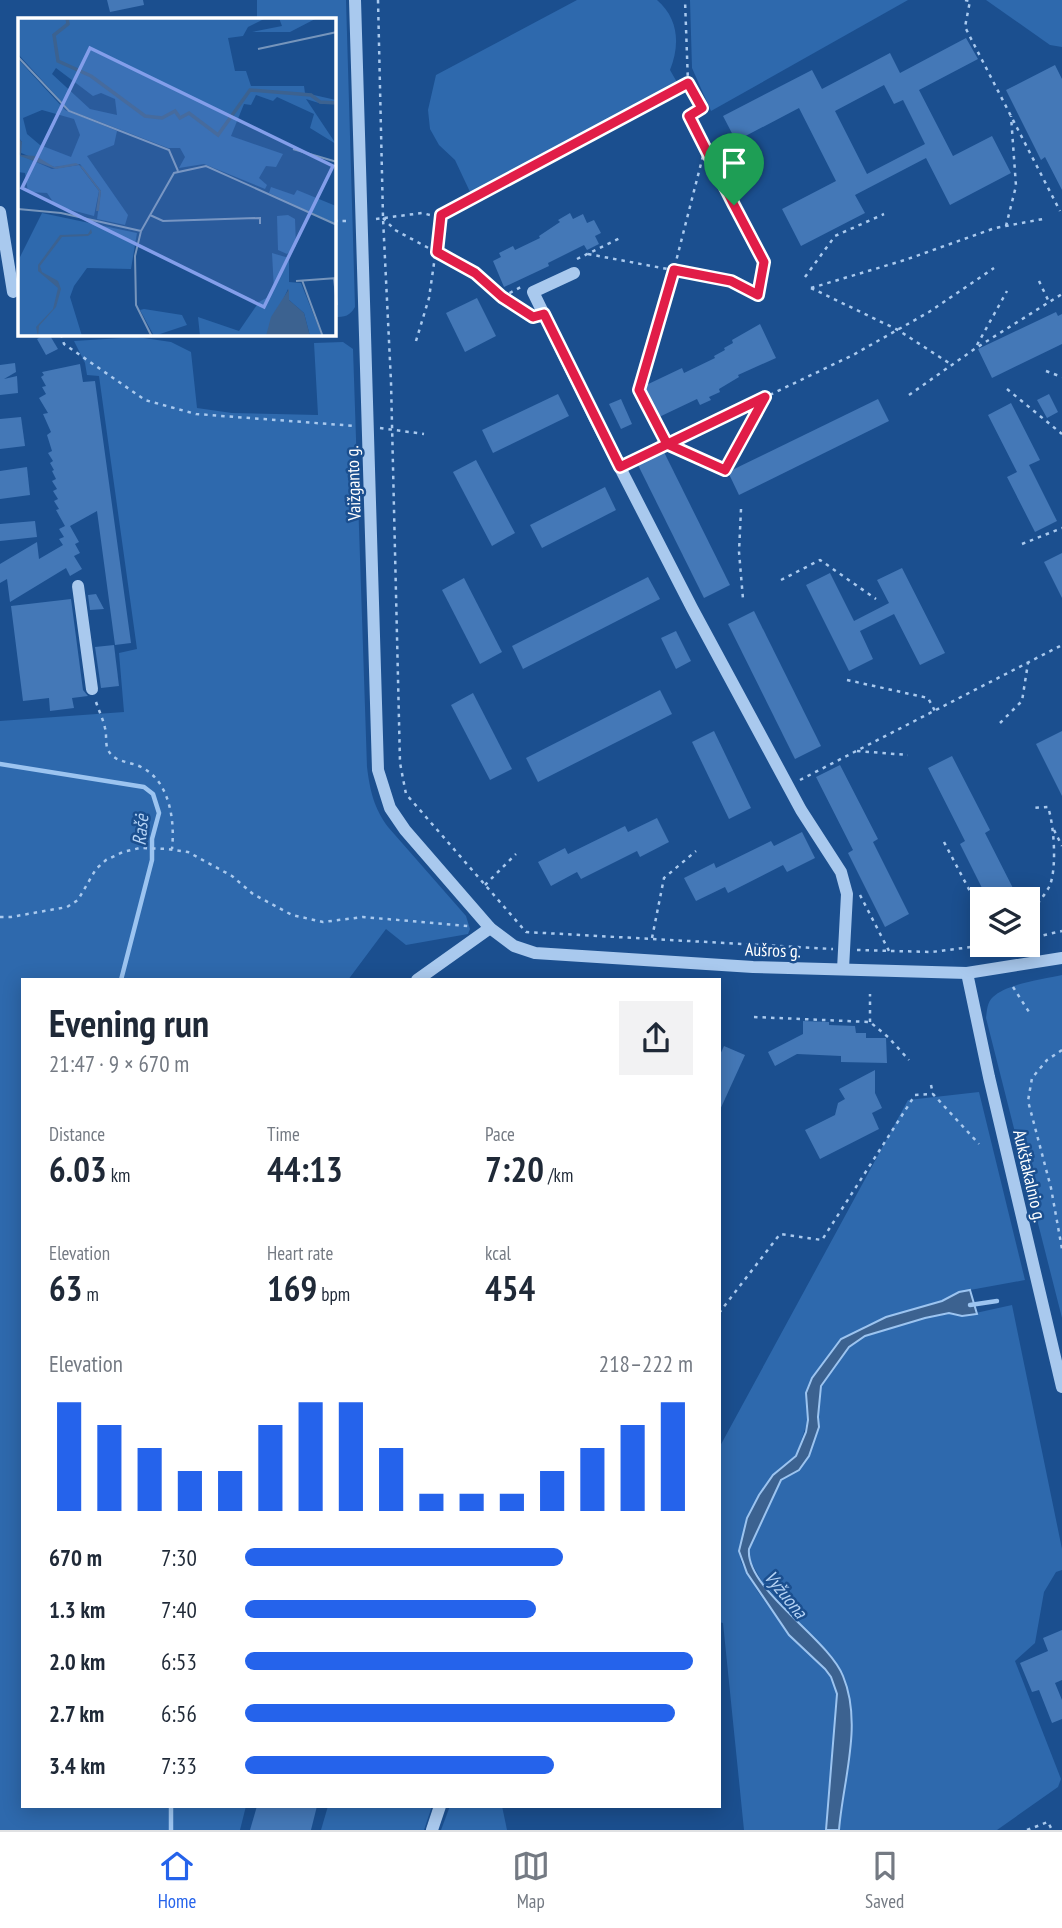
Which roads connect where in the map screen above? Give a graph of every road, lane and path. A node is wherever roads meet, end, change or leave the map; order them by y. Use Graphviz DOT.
graph roads {
  1 [pos="355,0"];
  2 [pos="378,0"];
  3 [pos="685,0"];
  4 [pos="965,0"];
  5 [pos="688,83"];
  6 [pos="1011,115"];
  7 [pos="705,148"];
  8 [pos="1060,211"];
  9 [pos="0,212"];
  10 [pos="884,214"];
  11 [pos="441,215"];
  12 [pos="383,218"];
  13 [pos="1043,219"];
  14 [pos="1006,226"];
  15 [pos="437,252"];
  16 [pos="588,254"];
  17 [pos="994,268"];
  18 [pos="674,270"];
  19 [pos="574,273"];
  20 [pos="805,276"];
  21 [pos="1039,281"];
  22 [pos="1007,291"];
  23 [pos="13,292"];
  24 [pos="1062,294"];
  25 [pos="1049,302"];
  26 [pos="544,314"];
  27 [pos="898,330"];
  28 [pos="62,336"];
  29 [pos="416,341"];
  30 [pos="976,348"];
  31 [pos="951,365"];
  32 [pos="1046,371"];
  33 [pos="1062,377"];
  34 [pos="1007,389"];
  35 [pos="909,395"];
  36 [pos="765,397"];
  37 [pos="369,427"];
  38 [pos="392,429"];
  39 [pos="424,434"];
  40 [pos="1062,434"];
  41 [pos="667,444"];
  42 [pos="620,467"];
  43 [pos="741,509"];
  44 [pos="1062,528"];
  45 [pos="1022,544"];
  46 [pos="781,580"];
  47 [pos="78,586"];
  48 [pos="743,599"];
  49 [pos="876,599"];
  50 [pos="1062,645"];
  51 [pos="1028,663"];
  52 [pos="847,680"];
  53 [pos="92,689"];
  54 [pos="935,710"];
  55 [pos="1000,723"];
  56 [pos="857,751"];
  57 [pos="908,755"];
  58 [pos="788,786"];
  59 [pos="1033,808"];
  60 [pos="1052,828"];
  61 [pos="944,842"];
  62 [pos="1062,846"];
  63 [pos="170,849"];
  64 [pos="696,850"];
  65 [pos="516,854"];
  66 [pos="485,884"];
  67 [pos="970,891"];
  68 [pos="1040,898"];
  69 [pos="0,917"];
  70 [pos="489,928"];
  71 [pos="1062,931"];
  72 [pos="1040,936"];
  73 [pos="652,938"];
  74 [pos="970,947"];
  75 [pos="842,950"];
  76 [pos="1062,958"];
  77 [pos="843,969"];
  78 [pos="967,973"];
  79 [pos="420,978"];
  80 [pos="1013,987"];
  81 [pos="870,994"];
  82 [pos="1029,1012"];
  83 [pos="754,1017"];
  84 [pos="870,1022"];
  85 [pos="1062,1050"];
  86 [pos="909,1060"];
  87 [pos="931,1086"];
  88 [pos="933,1094"];
  89 [pos="979,1144"];
  90 [pos="1062,1249"];
  91 [pos="721,1310"];
  92 [pos="1062,1387"];
  93 [pos="439,1808"];
  94 [pos="432,1830"];
  95 [pos="1027,1830"];
  96 [pos="1052,1830"];
  1 -- 37 [label="street, Vaižganto g."];
  2 -- 12 [label="path"];
  3 -- 5 [label="path"];
  4 -- 6 [label="path"];
  5 -- 7 [label="path"];
  5 -- 11 [label="path"];
  6 -- 8 [label="path"];
  6 -- 14 [label="path"];
  7 -- 18 [label="path"];
  7 -- 18 [label="path"];
  9 -- 23 [label="street"];
  10 -- 20 [label="path"];
  11 -- 12 [label="path"];
  11 -- 15 [label="path"];
  12 -- 15 [label="path"];
  12 -- 38 [label="path"];
  13 -- 14 [label="path"];
  14 -- 27 [label="path"];
  15 -- 26 [label="path"];
  15 -- 29 [label="path"];
  16 -- 18 [label="path"];
  17 -- 27 [label="path"];
  18 -- 41 [label="path"];
  19 -- 26 [label="street"];
  21 -- 25 [label="path"];
  22 -- 30 [label="path"];
  24 -- 25 [label="path"];
  25 -- 30 [label="path"];
  26 -- 42 [label="street"];
  27 -- 31 [label="path"];
  27 -- 36 [label="path"];
  28 -- 37 [label="path"];
  30 -- 31 [label="path"];
  31 -- 35 [label="path"];
  32 -- 33 [label="path"];
  34 -- 40 [label="path"];
  36 -- 41 [label="path"];
  36 -- 41 [label="path"];
  37 -- 70 [label="street, Vaižganto g."];
  38 -- 39 [label="path"];
  38 -- 66 [label="path"];
  41 -- 42 [label="path"];
  42 -- 58 [label="street"];
  43 -- 48 [label="path"];
  44 -- 45 [label="path"];
  46 -- 49 [label="path"];
  47 -- 53 [label="street"];
  50 -- 51 [label="path"];
  51 -- 54 [label="path"];
  51 -- 55 [label="path"];
  52 -- 54 [label="path"];
  53 -- 63 [label="path"];
  54 -- 56 [label="path"];
  56 -- 57 [label="path"];
  56 -- 58 [label="path"];
  58 -- 75 [label="street"];
  59 -- 60 [label="path"];
  60 -- 62 [label="path"];
  60 -- 68 [label="path"];
  61 -- 67 [label="path"];
  63 -- 69 [label="path"];
  63 -- 70 [label="path"];
  64 -- 73 [label="path"];
  65 -- 66 [label="path"];
  66 -- 73 [label="path"];
  70 -- 77 [label="street, Aušros g."];
  70 -- 79 [label="street"];
  71 -- 72 [label="path"];
  73 -- 75 [label="path"];
  74 -- 75 [label="path"];
  75 -- 77 [label="street"];
  76 -- 78 [label="street, Aušros g."];
  77 -- 78 [label="street, Aušros g."];
  78 -- 92 [label="street, Aukštakalnio g."];
  80 -- 82 [label="path"];
  81 -- 84 [label="path"];
  83 -- 84 [label="path"];
  84 -- 86 [label="path"];
  85 -- 90 [label="path"];
  87 -- 88 [label="path"];
  88 -- 89 [label="path"];
  88 -- 91 [label="path"];
  93 -- 94 [label="street"];
  95 -- 96 [label="path"];
}
